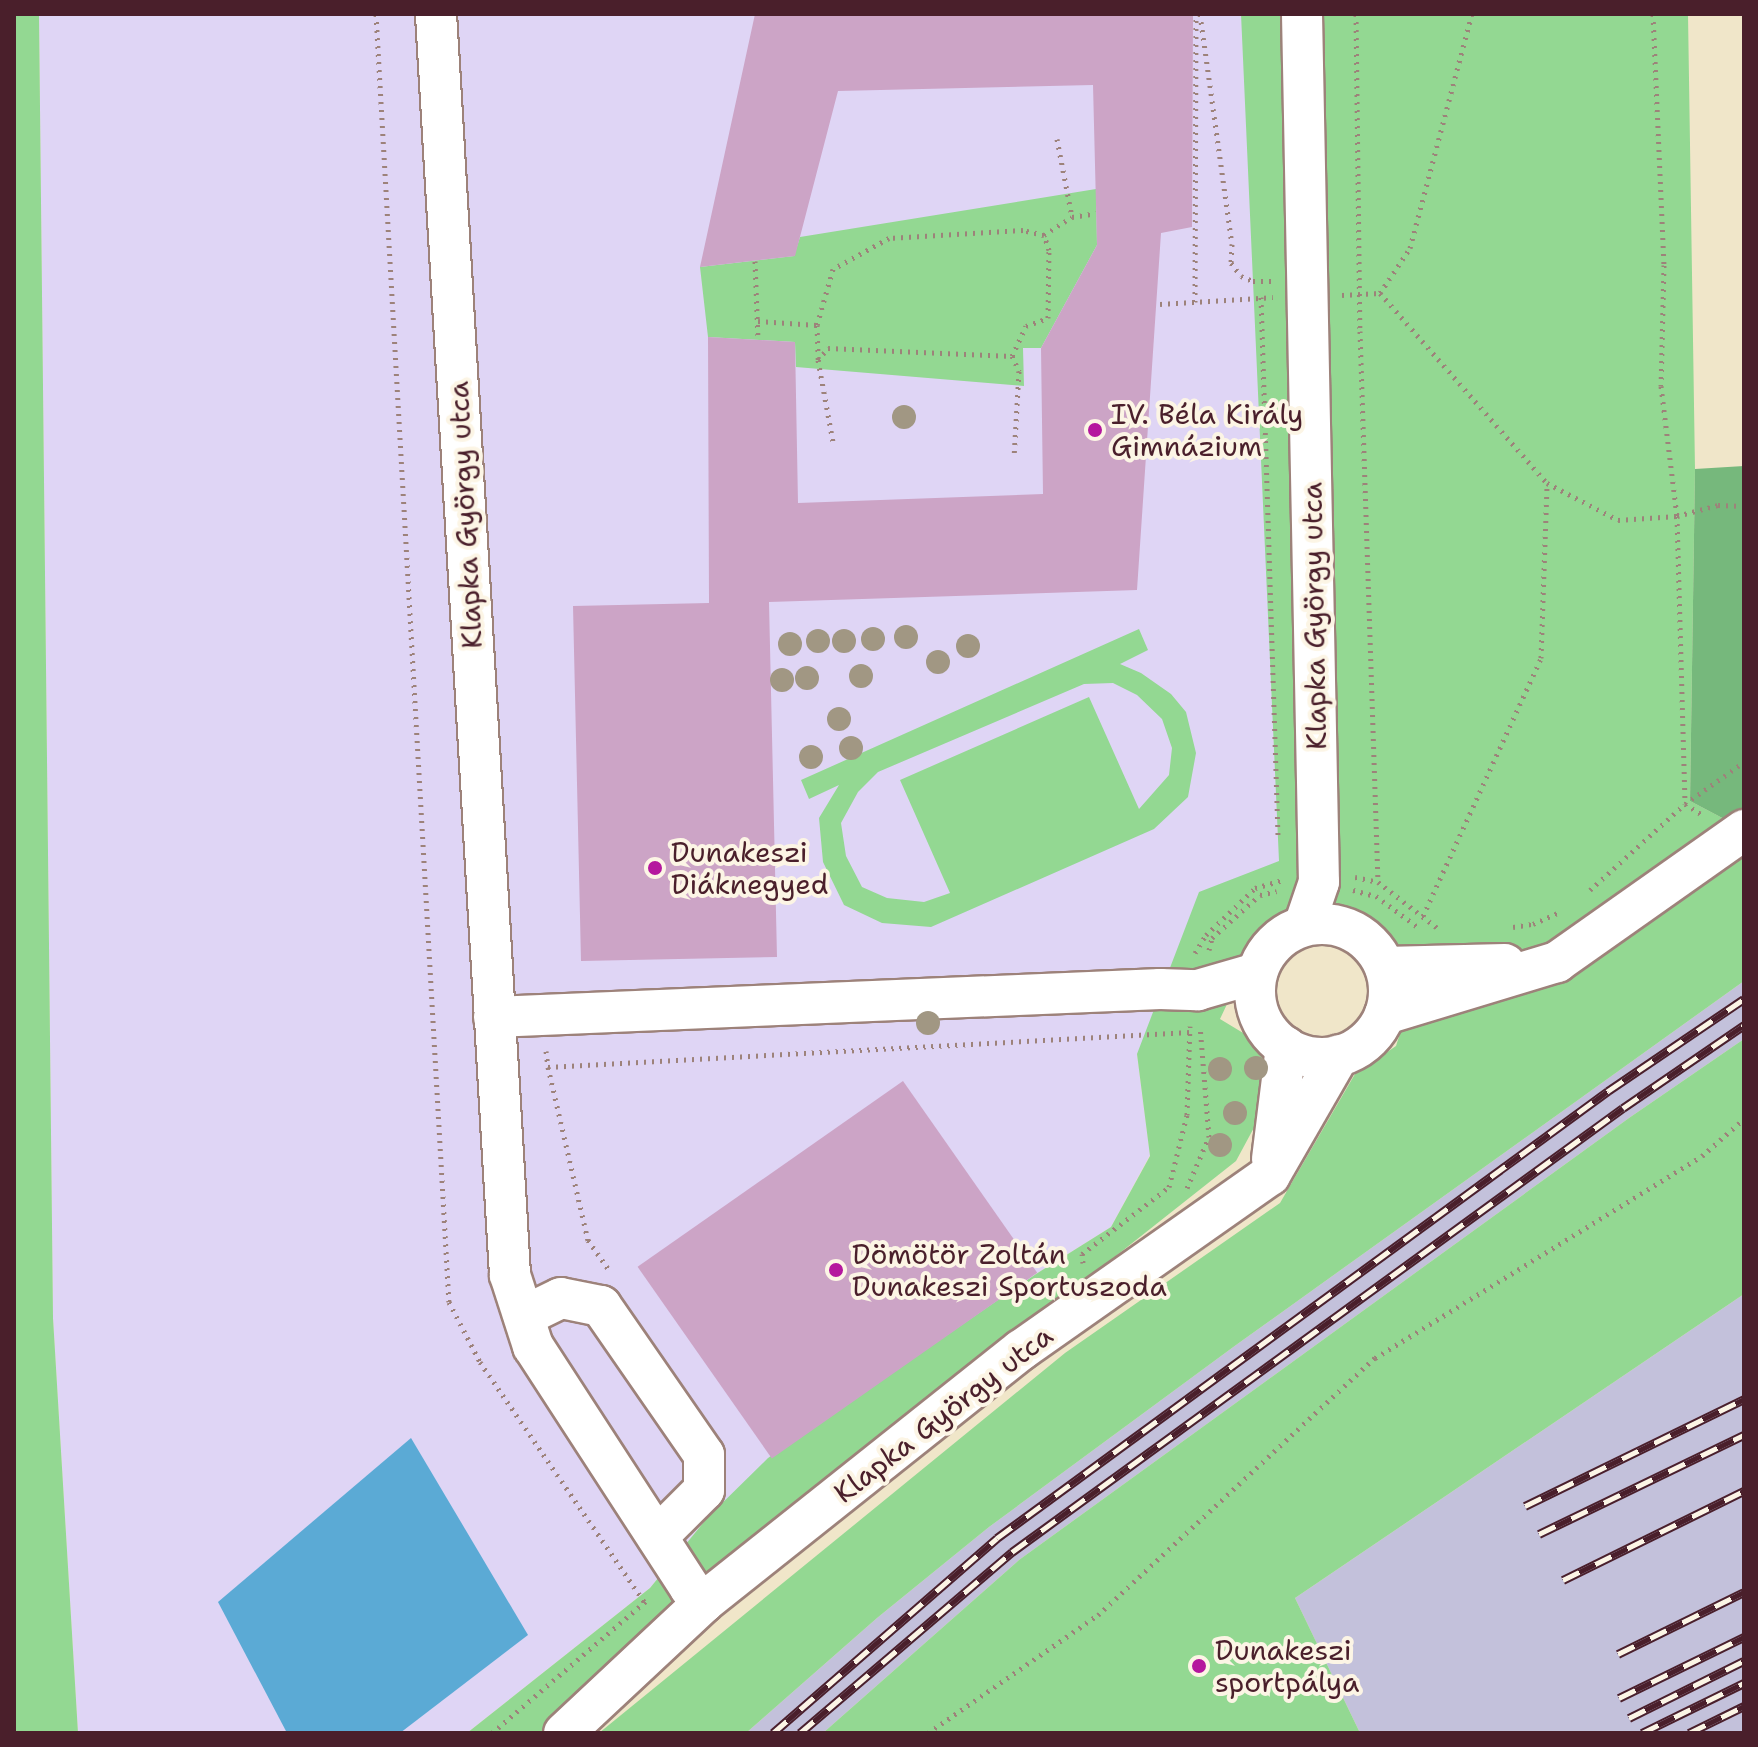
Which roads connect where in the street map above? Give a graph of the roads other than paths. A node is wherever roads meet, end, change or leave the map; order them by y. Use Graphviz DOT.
graph roads {
  1 [pos="436,14"];
  2 [pos="1302,14"];
  3 [pos="1740,833"];
  4 [pos="1319,876"];
  5 [pos="1304,926"];
  6 [pos="1343,927"];
  7 [pos="1547,947"];
  8 [pos="1385,967"];
  9 [pos="1257,973"];
  10 [pos="1385,1014"];
  11 [pos="494,1017"];
  12 [pos="1286,1047"];
  13 [pos="1339,1055"];
  14 [pos="1270,1175"];
  15 [pos="524,1316"];
  16 [pos="657,1537"];
  17 [pos="692,1587"];
  18 [pos="564,1733"];
  1 -- 11 [label="street, Klapka György utca"];
  2 -- 4 [label="street, Klapka György utca"];
  3 -- 7 [label="street"];
  4 -- 5 [label="street, Klapka György utca"];
  4 -- 6 [label="street, Klapka György utca"];
  5 -- 6 [label="street"];
  5 -- 9 [label="street"];
  6 -- 8 [label="street"];
  7 -- 8 [label="street"];
  7 -- 10 [label="street"];
  8 -- 10 [label="street"];
  9 -- 11 [label="street"];
  9 -- 12 [label="street"];
  10 -- 13 [label="street"];
  11 -- 15 [label="street, Klapka György utca"];
  12 -- 13 [label="street"];
  12 -- 14 [label="street"];
  13 -- 14 [label="street, Klapka György utca"];
  14 -- 17 [label="street, Klapka György utca"];
  15 -- 16 [label="street, Klapka György utca"];
  15 -- 16 [label="street"];
  16 -- 17 [label="street, Klapka György utca"];
  17 -- 18 [label="street, Klapka György utca"];
}
